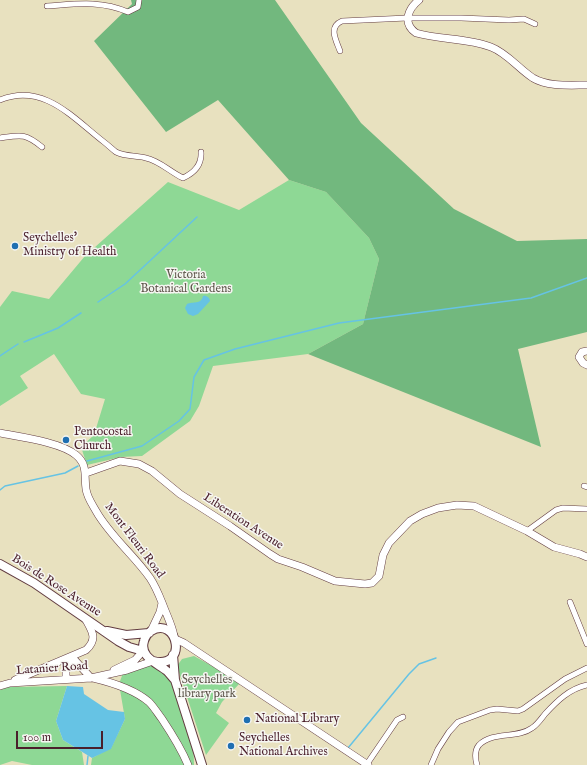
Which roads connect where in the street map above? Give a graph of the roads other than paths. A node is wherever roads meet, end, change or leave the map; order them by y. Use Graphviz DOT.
graph roads {
  1 [pos="139,0"];
  2 [pos="419,0"];
  3 [pos="47,6"];
  4 [pos="407,18"];
  5 [pos="535,24"];
  6 [pos="340,51"];
  7 [pos="587,85"];
  8 [pos="0,100"];
  9 [pos="0,138"];
  10 [pos="42,147"];
  11 [pos="201,152"];
  12 [pos="587,351"];
  13 [pos="587,365"];
  14 [pos="0,433"];
  15 [pos="86,473"];
  16 [pos="587,509"];
  17 [pos="527,531"];
  18 [pos="587,557"];
  19 [pos="0,564"];
  20 [pos="570,602"];
  21 [pos="162,603"];
  22 [pos="86,620"];
  23 [pos="99,628"];
  24 [pos="150,632"];
  25 [pos="175,638"];
  26 [pos="587,644"];
  27 [pos="143,651"];
  28 [pos="173,655"];
  29 [pos="72,657"];
  30 [pos="153,661"];
  31 [pos="587,668"];
  32 [pos="105,674"];
  33 [pos="91,678"];
  34 [pos="66,679"];
  35 [pos="175,680"];
  36 [pos="10,683"];
  37 [pos="587,685"];
  38 [pos="0,686"];
  39 [pos="403,717"];
  40 [pos="188,765"];
  41 [pos="202,765"];
  42 [pos="367,765"];
  43 [pos="431,765"];
  44 [pos="477,765"];
  1 -- 3 [label="street"];
  2 -- 4 [label="main road"];
  4 -- 5 [label="street"];
  4 -- 6 [label="street"];
  4 -- 7 [label="main road"];
  8 -- 11 [label="street"];
  9 -- 10 [label="street"];
  12 -- 13 [label="main road"];
  14 -- 15 [label="main road, Mont Fleuri Road"];
  15 -- 17 [label="main road, Liberation Avenue"];
  15 -- 21 [label="main road, Mont Fleuri Road"];
  16 -- 17 [label="street"];
  17 -- 18 [label="main road, Liberation Avenue"];
  19 -- 22 [label="main road, Bois de Rose Avenue"];
  20 -- 26 [label="street"];
  21 -- 24 [label="main road"];
  21 -- 25 [label="main road, Mont Fleuri Road"];
  22 -- 23 [label="main road, Bois de Rose Avenue"];
  22 -- 29 [label="main road"];
  23 -- 24 [label="main road, Bois de Rose Avenue"];
  23 -- 27 [label="main road, Bois de Rose Avenue"];
  24 -- 25 [label="main road"];
  24 -- 27 [label="main road"];
  25 -- 28 [label="main road"];
  25 -- 42 [label="main road"];
  27 -- 30 [label="main road"];
  27 -- 32 [label="main road, Latanier Road"];
  28 -- 30 [label="main road"];
  28 -- 35 [label="main road"];
  29 -- 33 [label="main road"];
  29 -- 34 [label="main road"];
  29 -- 36 [label="main road"];
  30 -- 32 [label="main road, Latanier Road"];
  30 -- 35 [label="main road"];
  31 -- 43 [label="street"];
  32 -- 33 [label="main road, Latanier Road"];
  33 -- 34 [label="main road, Latanier Road"];
  33 -- 40 [label="main road"];
  34 -- 36 [label="main road, Latanier Road"];
  35 -- 41 [label="main road"];
  36 -- 38 [label="main road, Latanier Road"];
  37 -- 44 [label="street"];
  39 -- 42 [label="street"];
}
